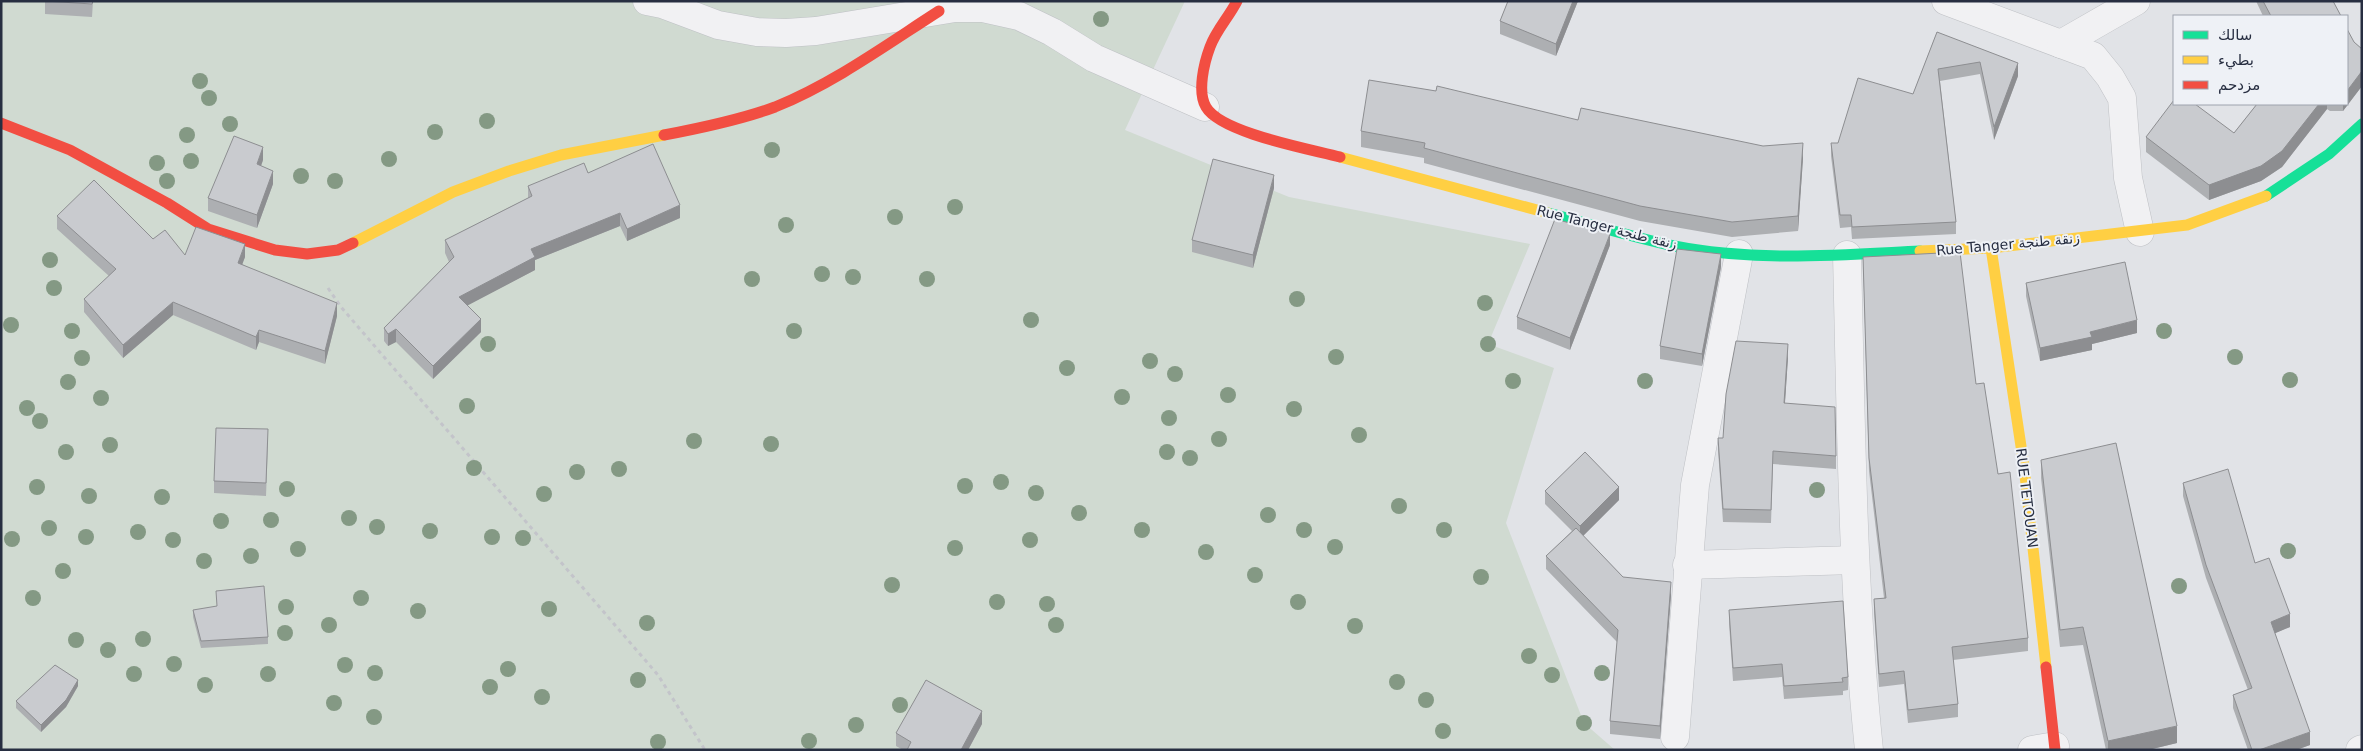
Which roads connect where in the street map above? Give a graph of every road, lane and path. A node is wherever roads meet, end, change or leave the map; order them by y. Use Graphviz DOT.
graph roads {
  1 [pos="647,1"];
  2 [pos="1237,1"];
  3 [pos="1946,1"];
  4 [pos="2136,1"];
  5 [pos="939,11"];
  6 [pos="2061,44"];
  7 [pos="1205,107"];
  8 [pos="1,123"];
  9 [pos="2358,135"];
  10 [pos="2140,232"];
  11 [pos="1991,248"];
  12 [pos="307,254"];
  13 [pos="1739,254"];
  14 [pos="1847,255"];
  15 [pos="1855,560"];
  16 [pos="1687,565"];
  17 [pos="1675,737"];
  18 [pos="2047,749"];
  19 [pos="705,750"];
  20 [pos="1869,750"];
  1 -- 5 [label="street"];
  2 -- 7 [label="street"];
  3 -- 6 [label="street"];
  4 -- 6 [label="street"];
  5 -- 7 [label="street"];
  5 -- 12 [label="street"];
  6 -- 10 [label="street"];
  7 -- 13 [label="street, Rue Tanger زنقة طنجة"];
  8 -- 12 [label="street"];
  9 -- 10 [label="street, Rue Tanger زنقة طنجة"];
  10 -- 11 [label="street, Rue Tanger زنقة طنجة"];
  11 -- 14 [label="street, Rue Tanger زنقة طنجة"];
  11 -- 18 [label="street, RUE TETOUAN"];
  12 -- 19 [label="path"];
  13 -- 14 [label="street, Rue Tanger زنقة طنجة"];
  13 -- 16 [label="street"];
  14 -- 15 [label="street"];
  15 -- 16 [label="street"];
  15 -- 20 [label="street"];
  16 -- 17 [label="street"];
}
